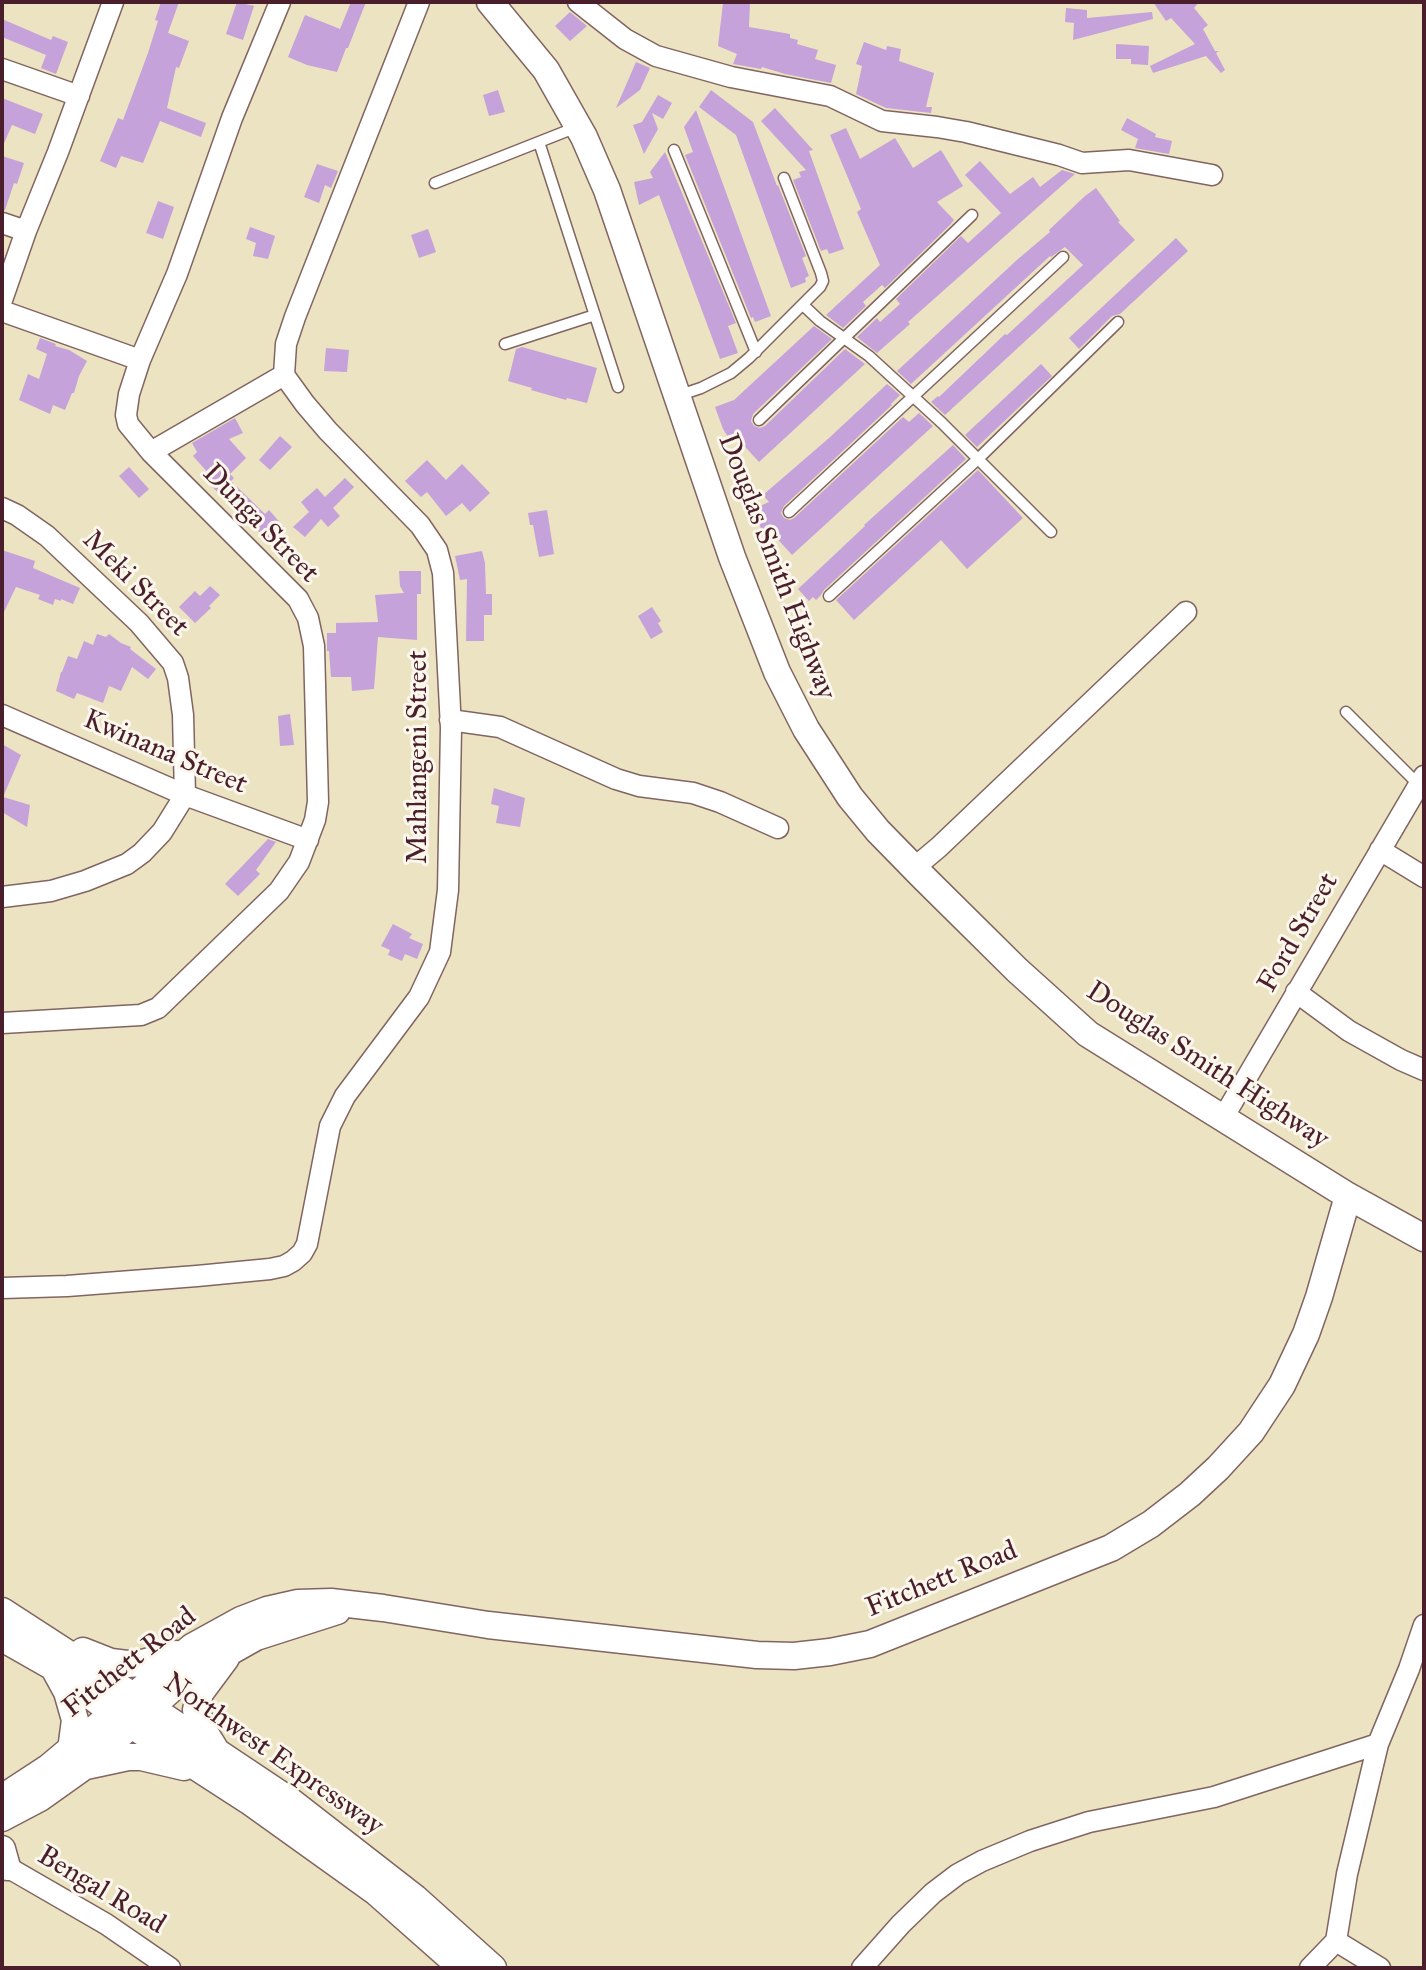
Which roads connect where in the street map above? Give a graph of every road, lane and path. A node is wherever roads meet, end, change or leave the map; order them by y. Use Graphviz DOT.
graph roads {
  1 [pos="113,2"];
  2 [pos="280,2"];
  3 [pos="419,2"];
  4 [pos="490,2"];
  5 [pos="578,2"];
  6 [pos="2,69"];
  7 [pos="79,96"];
  8 [pos="579,127"];
  9 [pos="539,142"];
  10 [pos="674,150"];
  11 [pos="1212,175"];
  12 [pos="784,178"];
  13 [pos="435,183"];
  14 [pos="972,215"];
  15 [pos="2,223"];
  16 [pos="26,231"];
  17 [pos="1063,257"];
  18 [pos="2,300"];
  19 [pos="803,305"];
  20 [pos="2,311"];
  21 [pos="595,315"];
  22 [pos="1118,322"];
  23 [pos="843,337"];
  24 [pos="505,344"];
  25 [pos="756,352"];
  26 [pos="140,360"];
  27 [pos="284,375"];
  28 [pos="618,387"];
  29 [pos="678,396"];
  30 [pos="911,396"];
  31 [pos="759,420"];
  32 [pos="151,452"];
  33 [pos="978,459"];
  34 [pos="2,508"];
  35 [pos="789,512"];
  36 [pos="1051,532"];
  37 [pos="829,596"];
  38 [pos="1186,612"];
  39 [pos="1346,712"];
  40 [pos="2,715"];
  41 [pos="450,720"];
  42 [pos="1421,780"];
  43 [pos="185,795"];
  44 [pos="778,828"];
  45 [pos="308,840"];
  46 [pos="1380,850"];
  47 [pos="918,872"];
  48 [pos="1424,877"];
  49 [pos="2,897"];
  50 [pos="1296,992"];
  51 [pos="2,1023"];
  52 [pos="1424,1070"];
  53 [pos="1223,1118"];
  54 [pos="1348,1196"];
  55 [pos="1424,1238"];
  56 [pos="2,1288"];
  57 [pos="356,1606"];
  58 [pos="5,1622"];
  59 [pos="1424,1625"];
  60 [pos="192,1647"];
  61 [pos="230,1652"];
  62 [pos="53,1667"];
  63 [pos="1417,1671"];
  64 [pos="132,1710"];
  65 [pos="1378,1744"];
  66 [pos="78,1758"];
  67 [pos="210,1762"];
  68 [pos="4,1815"];
  69 [pos="4,1860"];
  70 [pos="1336,1941"];
  71 [pos="170,1968"];
  72 [pos="462,1968"];
  73 [pos="493,1968"];
  74 [pos="862,1968"];
  75 [pos="1310,1968"];
  76 [pos="1380,1968"];
  1 -- 7 [label="street"];
  2 -- 26 [label="street, Dunga Street"];
  3 -- 27 [label="street"];
  4 -- 8 [label="street, Douglas Smith Highway"];
  5 -- 11 [label="street"];
  6 -- 7 [label="street"];
  7 -- 16 [label="street"];
  8 -- 9 [label="lane"];
  8 -- 29 [label="street, Douglas Smith Highway"];
  9 -- 13 [label="lane"];
  9 -- 21 [label="lane"];
  10 -- 25 [label="lane"];
  12 -- 19 [label="lane"];
  14 -- 23 [label="lane"];
  15 -- 16 [label="street"];
  16 -- 18 [label="street"];
  17 -- 30 [label="lane"];
  19 -- 23 [label="lane"];
  19 -- 25 [label="lane"];
  20 -- 26 [label="street"];
  21 -- 24 [label="lane"];
  21 -- 28 [label="lane"];
  22 -- 33 [label="lane"];
  23 -- 30 [label="lane"];
  23 -- 31 [label="lane"];
  25 -- 29 [label="lane"];
  26 -- 32 [label="street, Dunga Street"];
  27 -- 32 [label="street"];
  27 -- 41 [label="street, Mahlangeni Street"];
  29 -- 47 [label="street, Douglas Smith Highway"];
  30 -- 33 [label="lane"];
  30 -- 35 [label="lane"];
  32 -- 45 [label="street, Dunga Street"];
  33 -- 36 [label="lane"];
  33 -- 37 [label="lane"];
  34 -- 43 [label="street, Meki Street"];
  38 -- 47 [label="street"];
  39 -- 42 [label="lane"];
  40 -- 43 [label="street, Kwinana Street"];
  41 -- 44 [label="street"];
  41 -- 56 [label="street, Mahlangeni Street"];
  42 -- 46 [label="street, Ford Street"];
  43 -- 45 [label="street, Kwinana Street"];
  43 -- 49 [label="street"];
  45 -- 51 [label="street, Dunga Street"];
  46 -- 48 [label="street"];
  46 -- 50 [label="street, Ford Street"];
  47 -- 53 [label="street, Douglas Smith Highway"];
  50 -- 52 [label="street"];
  50 -- 53 [label="street, Ford Street"];
  53 -- 54 [label="street, Douglas Smith Highway"];
  54 -- 55 [label="street, Douglas Smith Highway"];
  54 -- 57 [label="street, Fitchett Road"];
  57 -- 60 [label="street, Fitchett Road"];
  57 -- 61 [label="street, Fitchett Road"];
  58 -- 60 [label="street"];
  58 -- 62 [label="street, Northwest Expressway"];
  58 -- 64 [label="street, Northwest Expressway"];
  59 -- 63 [label="street"];
  60 -- 64 [label="street, Fitchett Road"];
  61 -- 64 [label="street, Fitchett Road"];
  61 -- 67 [label="street"];
  62 -- 64 [label="street, Northwest Expressway"];
  62 -- 66 [label="street"];
  63 -- 65 [label="street"];
  64 -- 66 [label="street, Fitchett Road"];
  64 -- 67 [label="street, Northwest Expressway"];
  65 -- 70 [label="street"];
  65 -- 74 [label="street"];
  66 -- 67 [label="street"];
  66 -- 68 [label="street, Fitchett Road"];
  67 -- 72 [label="street, Northwest Expressway"];
  67 -- 73 [label="street, Northwest Expressway"];
  69 -- 71 [label="street, Bengal Road"];
  70 -- 75 [label="street"];
  70 -- 76 [label="street"];
}
